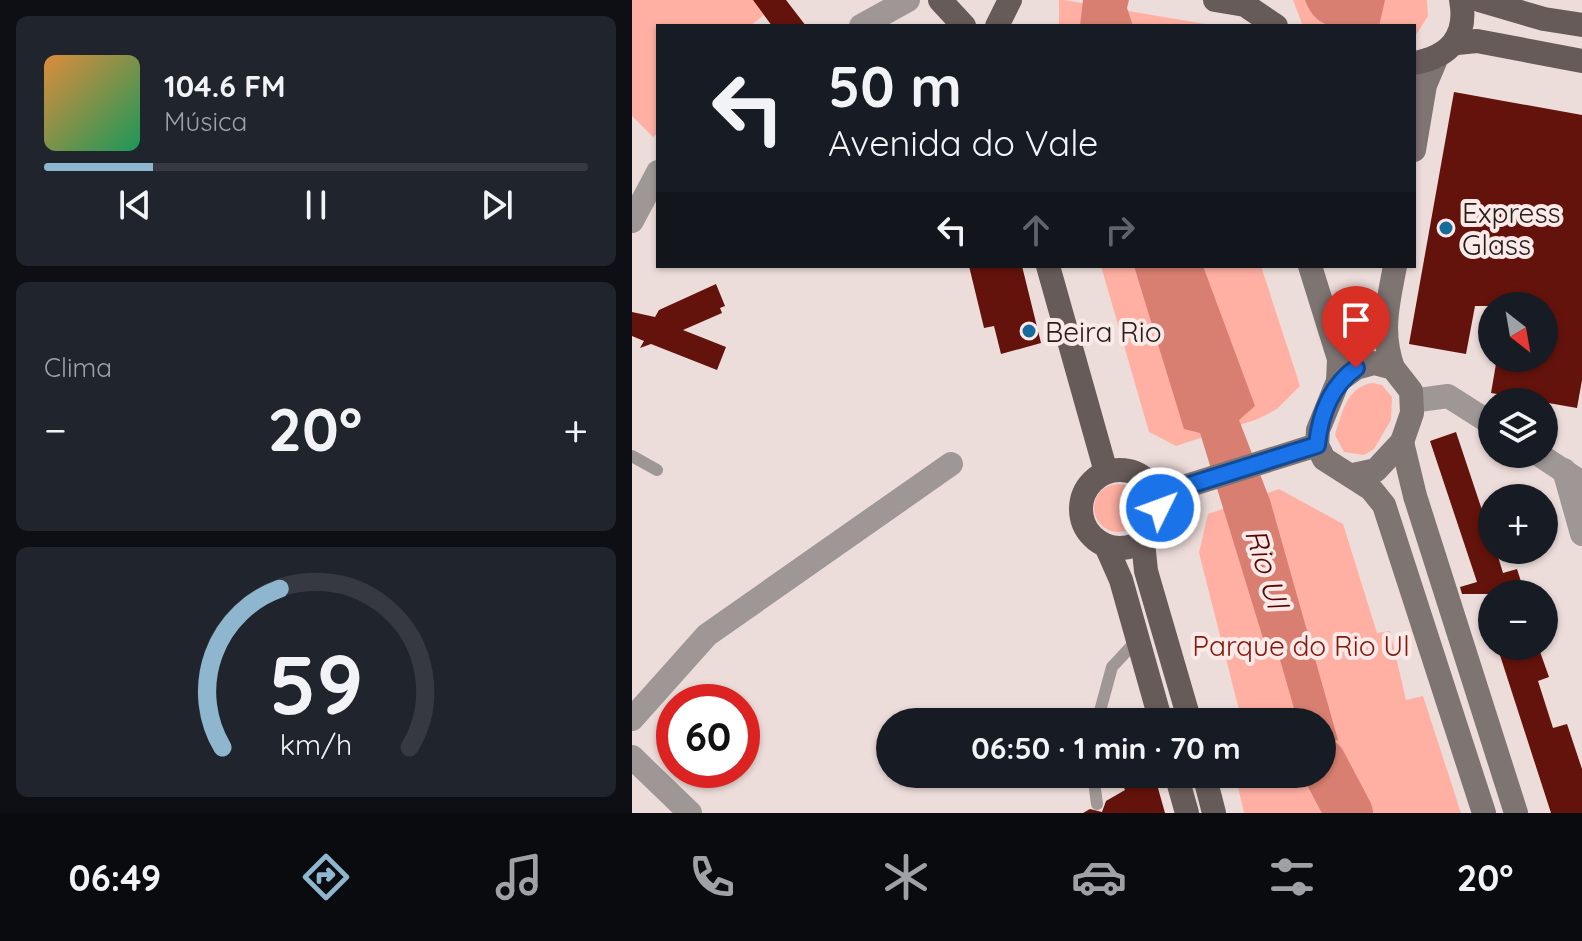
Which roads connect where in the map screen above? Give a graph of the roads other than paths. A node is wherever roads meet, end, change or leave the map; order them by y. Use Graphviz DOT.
graph roads {
  1 [pos="908,0"];
  2 [pos="940,0"];
  3 [pos="1010,0"];
  4 [pos="1215,0"];
  5 [pos="1461,0"];
  6 [pos="1479,0"];
  7 [pos="1269,15"];
  8 [pos="865,24"];
  9 [pos="962,24"];
  10 [pos="998,24"];
  11 [pos="1582,25"];
  12 [pos="1457,43"];
  13 [pos="1425,61"];
  14 [pos="1582,61"];
  15 [pos="1416,138"];
  16 [pos="656,176"];
  17 [pos="632,221"];
  18 [pos="1049,268"];
  19 [pos="1311,268"];
  20 [pos="1395,268"];
  21 [pos="1393,368"];
  22 [pos="1338,381"];
  23 [pos="1412,401"];
  24 [pos="1478,415"];
  25 [pos="1402,442"];
  26 [pos="1317,445"];
  27 [pos="632,456"];
  28 [pos="951,464"];
  29 [pos="657,470"];
  30 [pos="1106,472"];
  31 [pos="1353,475"];
  32 [pos="1573,476"];
  33 [pos="1158,495"];
  34 [pos="1582,534"];
  35 [pos="1143,542"];
  36 [pos="1106,546"];
  37 [pos="1138,639"];
  38 [pos="1101,708"];
  39 [pos="1157,708"];
  40 [pos="1186,708"];
  41 [pos="632,719"];
  42 [pos="632,757"];
  43 [pos="1095,788"];
  44 [pos="1180,788"];
  45 [pos="1208,788"];
  46 [pos="1097,804"];
  47 [pos="690,813"];
  48 [pos="1187,813"];
  49 [pos="1214,813"];
  50 [pos="1484,813"];
  51 [pos="1516,813"];
  1 -- 8 [label="street"];
  2 -- 9 [label="main road"];
  3 -- 10 [label="main road"];
  4 -- 7 [label="main road"];
  5 -- 12 [label="main road"];
  6 -- 11 [label="main road"];
  12 -- 13 [label="main road"];
  12 -- 14 [label="main road"];
  13 -- 15 [label="main road"];
  16 -- 17 [label="street"];
  18 -- 30 [label="main road"];
  19 -- 22 [label="main road"];
  20 -- 21 [label="main road"];
  21 -- 22 [label="main road"];
  21 -- 23 [label="main road"];
  22 -- 26 [label="main road"];
  23 -- 24 [label="street"];
  23 -- 25 [label="main road"];
  25 -- 31 [label="main road"];
  25 -- 51 [label="main road"];
  26 -- 31 [label="main road"];
  26 -- 33 [label="main road"];
  27 -- 29 [label="lane"];
  28 -- 41 [label="street"];
  30 -- 33 [label="main road"];
  30 -- 36 [label="main road"];
  31 -- 50 [label="main road"];
  32 -- 34 [label="street"];
  33 -- 35 [label="main road"];
  35 -- 36 [label="main road"];
  35 -- 40 [label="main road"];
  36 -- 37 [label="main road"];
  37 -- 38 [label="lane"];
  37 -- 39 [label="main road"];
  42 -- 47 [label="street"];
  43 -- 46 [label="lane"];
  44 -- 48 [label="main road"];
  45 -- 49 [label="main road"];
}
